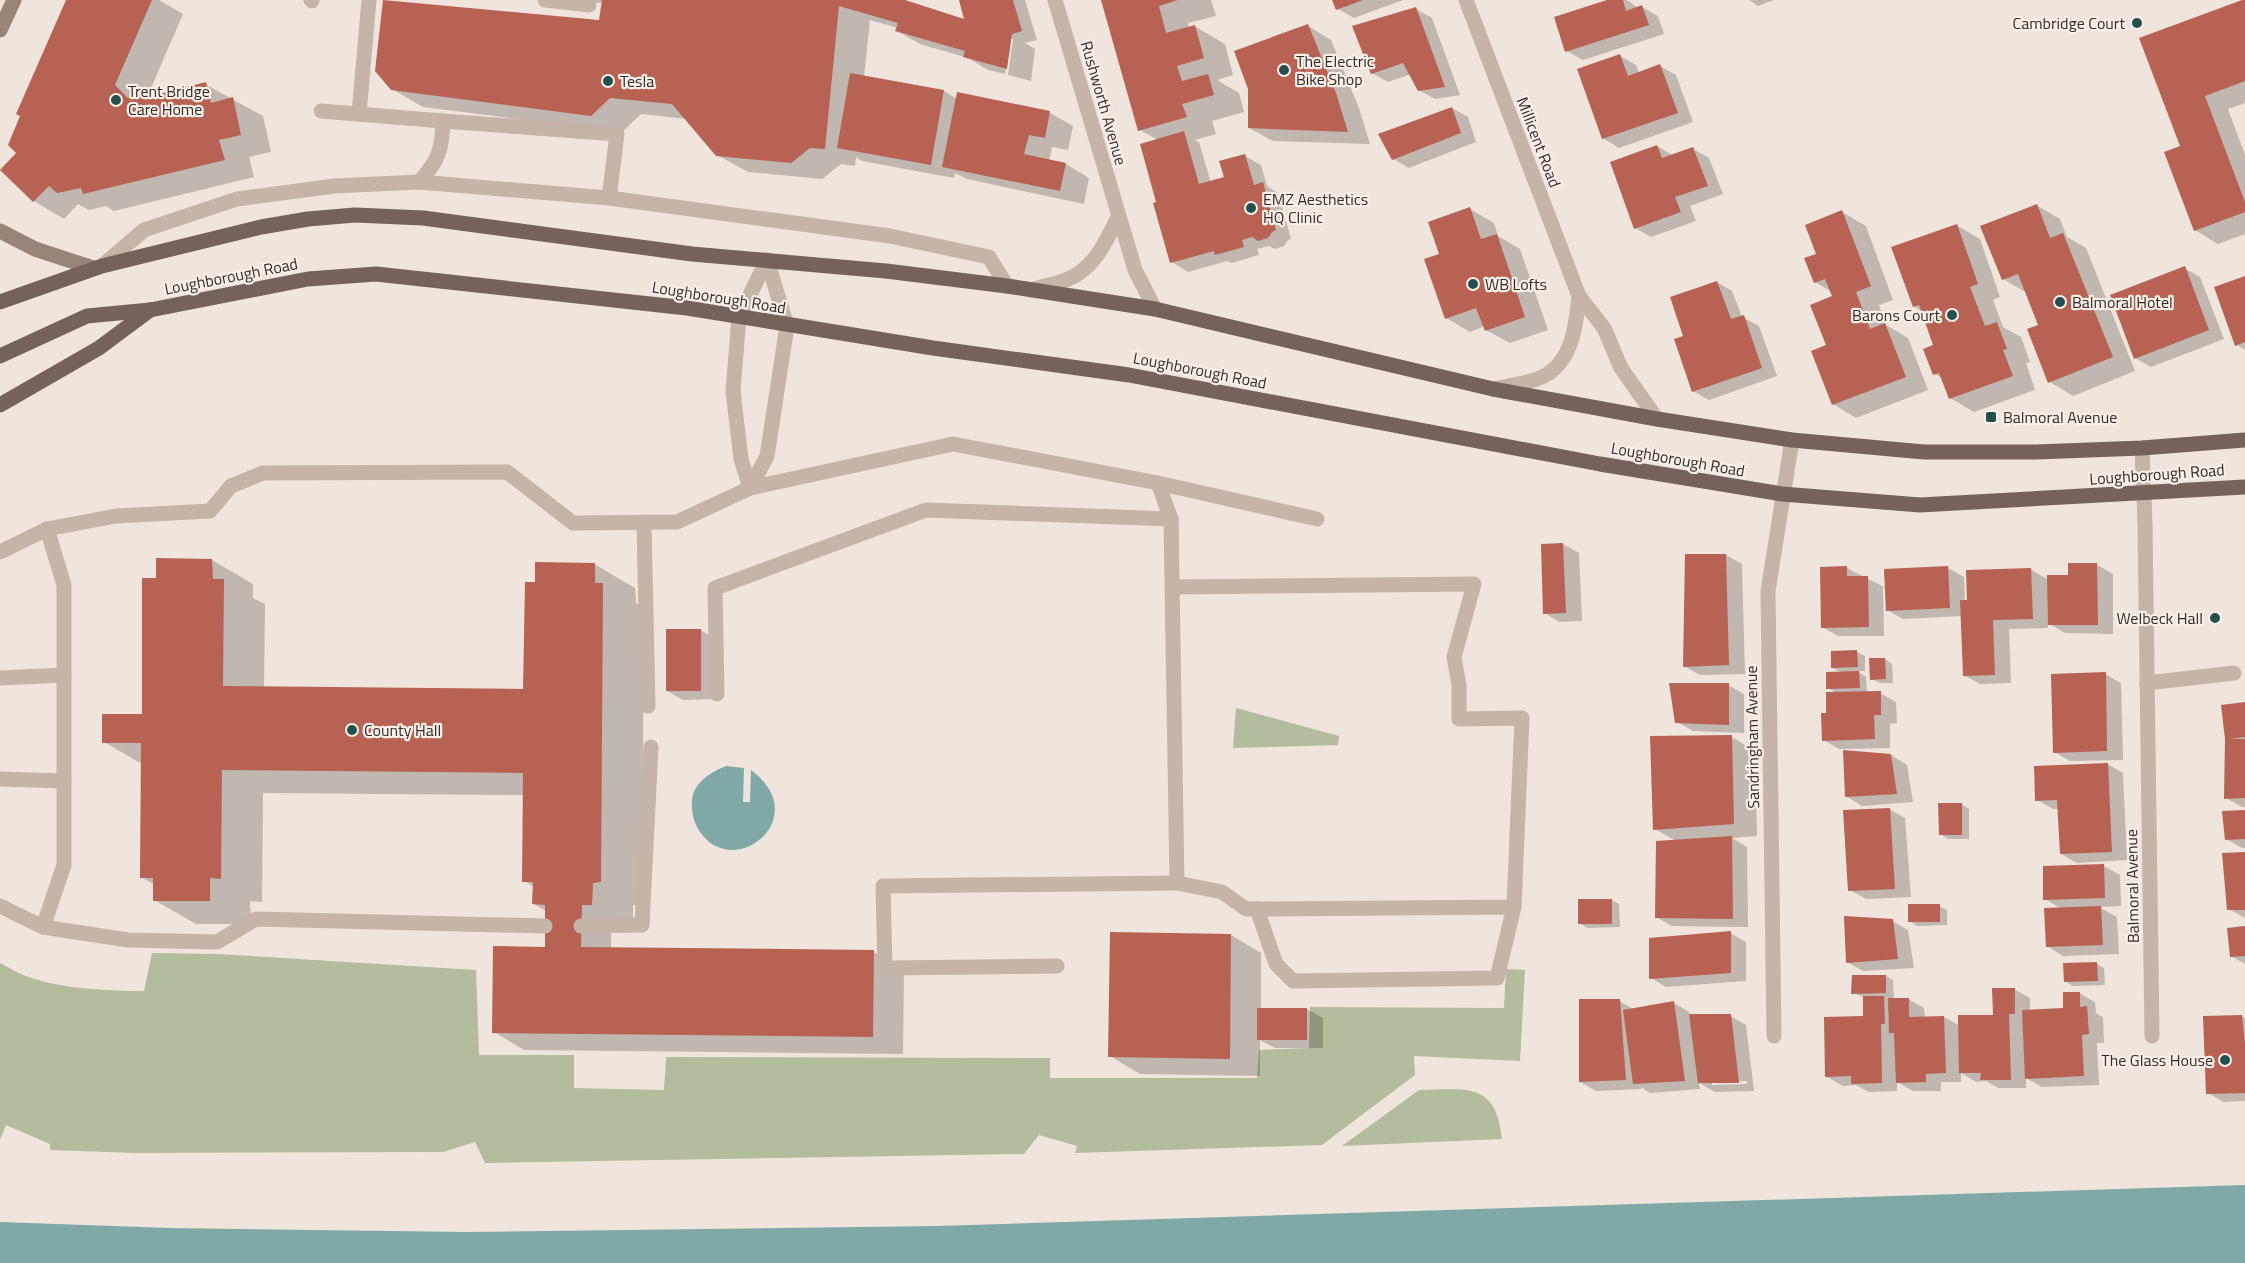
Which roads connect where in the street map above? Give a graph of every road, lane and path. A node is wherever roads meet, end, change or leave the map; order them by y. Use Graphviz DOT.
graph roads {
  1 [pos="14,0"];
  2 [pos="369,0"];
  3 [pos="545,0"];
  4 [pos="1055,0"];
  5 [pos="1466,0"];
  6 [pos="589,5"];
  7 [pos="0,30"];
  8 [pos="321,111"];
  9 [pos="359,114"];
  10 [pos="443,121"];
  11 [pos="419,182"];
  12 [pos="609,198"];
  13 [pos="1118,217"];
  14 [pos="0,231"];
  15 [pos="767,260"];
  16 [pos="97,267"];
  17 [pos="1007,286"];
  18 [pos="1031,290"];
  19 [pos="1579,296"];
  20 [pos="0,302"];
  21 [pos="1155,309"];
  22 [pos="150,310"];
  23 [pos="739,317"];
  24 [pos="787,326"];
  25 [pos="0,356"];
  26 [pos="1493,390"];
  27 [pos="0,405"];
  28 [pos="1657,420"];
  29 [pos="1792,440"];
  30 [pos="2245,440"];
  31 [pos="2142,448"];
  32 [pos="1158,483"];
  33 [pos="2245,487"];
  34 [pos="750,488"];
  35 [pos="1782,494"];
  36 [pos="2144,494"];
  37 [pos="1171,519"];
  38 [pos="1317,519"];
  39 [pos="644,522"];
  40 [pos="47,529"];
  41 [pos="0,552"];
  42 [pos="1172,587"];
  43 [pos="2234,673"];
  44 [pos="64,675"];
  45 [pos="0,678"];
  46 [pos="2147,683"];
  47 [pos="717,694"];
  48 [pos="648,706"];
  49 [pos="651,747"];
  50 [pos="0,779"];
  51 [pos="64,782"];
  52 [pos="1178,884"];
  53 [pos="0,906"];
  54 [pos="1514,908"];
  55 [pos="1257,909"];
  56 [pos="545,926"];
  57 [pos="581,926"];
  58 [pos="43,927"];
  59 [pos="1057,966"];
  60 [pos="1774,1036"];
  61 [pos="2152,1036"];
  1 -- 7 [label="street"];
  2 -- 9 [label="street"];
  3 -- 6 [label="street"];
  4 -- 13 [label="street, Rushworth Avenue"];
  5 -- 19 [label="street, Millicent Road"];
  8 -- 9 [label="street"];
  9 -- 10 [label="street"];
  10 -- 11 [label="street"];
  10 -- 12 [label="street"];
  11 -- 12 [label="street, Loughborough Road"];
  11 -- 16 [label="street, Loughborough Road"];
  12 -- 17 [label="street, Loughborough Road"];
  13 -- 18 [label="street"];
  13 -- 21 [label="street, Rushworth Avenue"];
  14 -- 16 [label="street"];
  15 -- 16 [label="main road, Loughborough Road"];
  15 -- 17 [label="main road, Loughborough Road"];
  15 -- 23 [label="street"];
  15 -- 24 [label="street"];
  16 -- 20 [label="main road, Loughborough Road"];
  17 -- 18 [label="main road, Loughborough Road"];
  18 -- 21 [label="main road, Loughborough Road"];
  19 -- 26 [label="street, Millicent Road"];
  19 -- 28 [label="street, Millicent Road"];
  21 -- 26 [label="main road, Loughborough Road"];
  22 -- 23 [label="main road, Loughborough Road"];
  22 -- 25 [label="main road, Loughborough Road"];
  22 -- 27 [label="main road, Loughborough Road"];
  23 -- 24 [label="main road, Loughborough Road"];
  23 -- 34 [label="street"];
  24 -- 34 [label="street"];
  24 -- 35 [label="main road, Loughborough Road"];
  26 -- 28 [label="main road, Loughborough Road"];
  28 -- 29 [label="main road, Loughborough Road"];
  29 -- 31 [label="main road, Loughborough Road"];
  29 -- 35 [label="street, Sandringham Avenue"];
  30 -- 31 [label="main road, Loughborough Road"];
  31 -- 36 [label="street, Balmoral Avenue"];
  32 -- 34 [label="street"];
  32 -- 37 [label="street"];
  32 -- 38 [label="street"];
  33 -- 36 [label="main road, Loughborough Road"];
  34 -- 39 [label="street"];
  35 -- 36 [label="main road, Loughborough Road"];
  35 -- 60 [label="street, Sandringham Avenue"];
  36 -- 46 [label="street, Balmoral Avenue"];
  37 -- 42 [label="street"];
  37 -- 47 [label="street"];
  39 -- 40 [label="street"];
  39 -- 48 [label="street"];
  40 -- 41 [label="street"];
  40 -- 44 [label="street"];
  42 -- 52 [label="street"];
  42 -- 54 [label="street"];
  43 -- 46 [label="street"];
  44 -- 45 [label="street"];
  44 -- 51 [label="street"];
  46 -- 61 [label="street, Balmoral Avenue"];
  49 -- 57 [label="street"];
  50 -- 51 [label="street"];
  51 -- 58 [label="street"];
  52 -- 55 [label="street"];
  52 -- 59 [label="street"];
  53 -- 58 [label="street"];
  54 -- 55 [label="street"];
  54 -- 55 [label="street"];
  56 -- 58 [label="street"];
}
